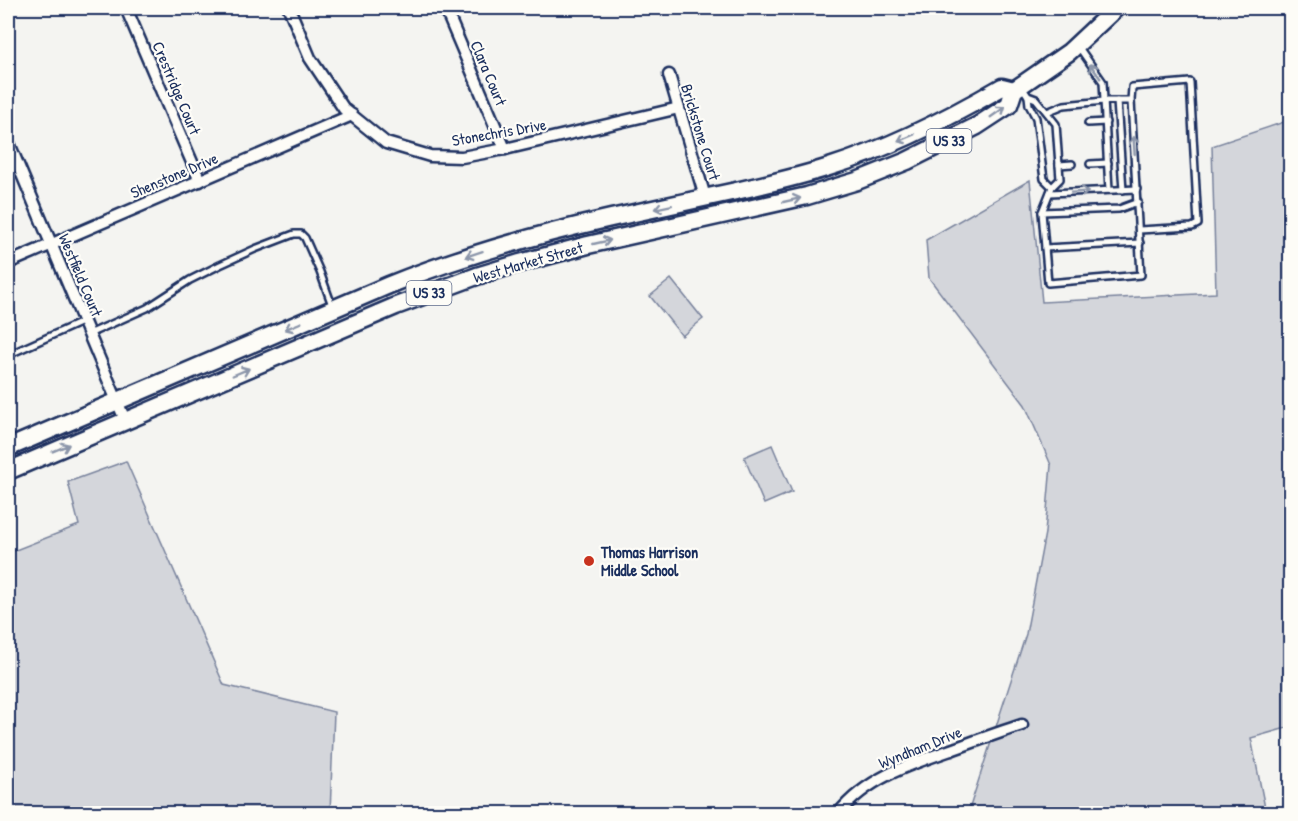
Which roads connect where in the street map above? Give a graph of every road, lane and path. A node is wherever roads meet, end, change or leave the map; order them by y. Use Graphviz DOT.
graph roads {
  1 [pos="126,8"];
  2 [pos="289,8"];
  3 [pos="445,8"];
  4 [pos="1116,8"];
  5 [pos="1077,45"];
  6 [pos="669,75"];
  7 [pos="1021,90"];
  8 [pos="1104,101"];
  9 [pos="1117,101"];
  10 [pos="1131,101"];
  11 [pos="679,108"];
  12 [pos="1047,112"];
  13 [pos="352,115"];
  14 [pos="1106,122"];
  15 [pos="1088,123"];
  16 [pos="1056,124"];
  17 [pos="1064,124"];
  18 [pos="8,141"];
  19 [pos="505,149"];
  20 [pos="1108,163"];
  21 [pos="1072,164"];
  22 [pos="1090,164"];
  23 [pos="1059,165"];
  24 [pos="200,181"];
  25 [pos="1137,189"];
  26 [pos="1051,190"];
  27 [pos="1110,190"];
  28 [pos="1123,190"];
  29 [pos="705,198"];
  30 [pos="1138,202"];
  31 [pos="1042,212"];
  32 [pos="1139,230"];
  33 [pos="1140,243"];
  34 [pos="51,244"];
  35 [pos="1045,248"];
  36 [pos="8,263"];
  37 [pos="333,309"];
  38 [pos="84,321"];
  39 [pos="89,334"];
  40 [pos="8,354"];
  41 [pos="117,401"];
  42 [pos="125,420"];
  43 [pos="8,448"];
  44 [pos="8,471"];
  45 [pos="1022,725"];
  46 [pos="837,813"];
  1 -- 24 [label="street, Crestridge Court"];
  2 -- 13 [label="street, Stonechris Drive"];
  3 -- 19 [label="street, Clara Court"];
  4 -- 5 [label="main road, West Market Street / US 33"];
  5 -- 7 [label="main road, West Market Street / US 33"];
  8 -- 5 [label="lane, one-way"];
  6 -- 11 [label="street, Brickstone Court"];
  7 -- 12 [label="lane"];
  7 -- 26 [label="lane"];
  7 -- 29 [label="main road, West Market Street / US 33, one-way"];
  42 -- 7 [label="main road, West Market Street / US 33, one-way"];
  8 -- 9 [label="lane"];
  8 -- 12 [label="lane"];
  8 -- 14 [label="lane"];
  9 -- 10 [label="lane"];
  9 -- 28 [label="lane"];
  25 -- 10 [label="lane, one-way"];
  10 -- 32 [label="lane"];
  11 -- 19 [label="street, Stonechris Drive"];
  11 -- 29 [label="street, Brickstone Court"];
  12 -- 16 [label="lane"];
  13 -- 19 [label="street, Stonechris Drive"];
  13 -- 24 [label="street, Shenstone Drive"];
  14 -- 15 [label="lane"];
  14 -- 20 [label="lane"];
  16 -- 17 [label="lane"];
  16 -- 23 [label="lane"];
  18 -- 34 [label="street, Westfield Court"];
  20 -- 22 [label="lane"];
  20 -- 27 [label="lane"];
  21 -- 23 [label="lane"];
  23 -- 26 [label="lane"];
  24 -- 34 [label="street, Shenstone Drive"];
  25 -- 28 [label="lane"];
  25 -- 30 [label="lane"];
  26 -- 27 [label="lane, one-way"];
  26 -- 31 [label="lane"];
  27 -- 28 [label="lane"];
  29 -- 37 [label="main road, West Market Street / US 33, one-way"];
  30 -- 31 [label="lane"];
  30 -- 32 [label="lane"];
  31 -- 35 [label="lane"];
  32 -- 33 [label="lane"];
  33 -- 35 [label="lane"];
  33 -- 35 [label="lane"];
  34 -- 36 [label="street, Shenstone Drive"];
  34 -- 38 [label="street, Westfield Court"];
  37 -- 39 [label="lane"];
  37 -- 41 [label="main road, West Market Street / US 33, one-way"];
  38 -- 39 [label="street, Westfield Court"];
  38 -- 40 [label="lane"];
  39 -- 41 [label="street, Westfield Court"];
  41 -- 42 [label="street, Westfield Court"];
  41 -- 43 [label="main road, West Market Street / US 33"];
  44 -- 42 [label="main road, West Market Street / US 33, one-way"];
  45 -- 46 [label="street, Wyndham Drive"];
}
